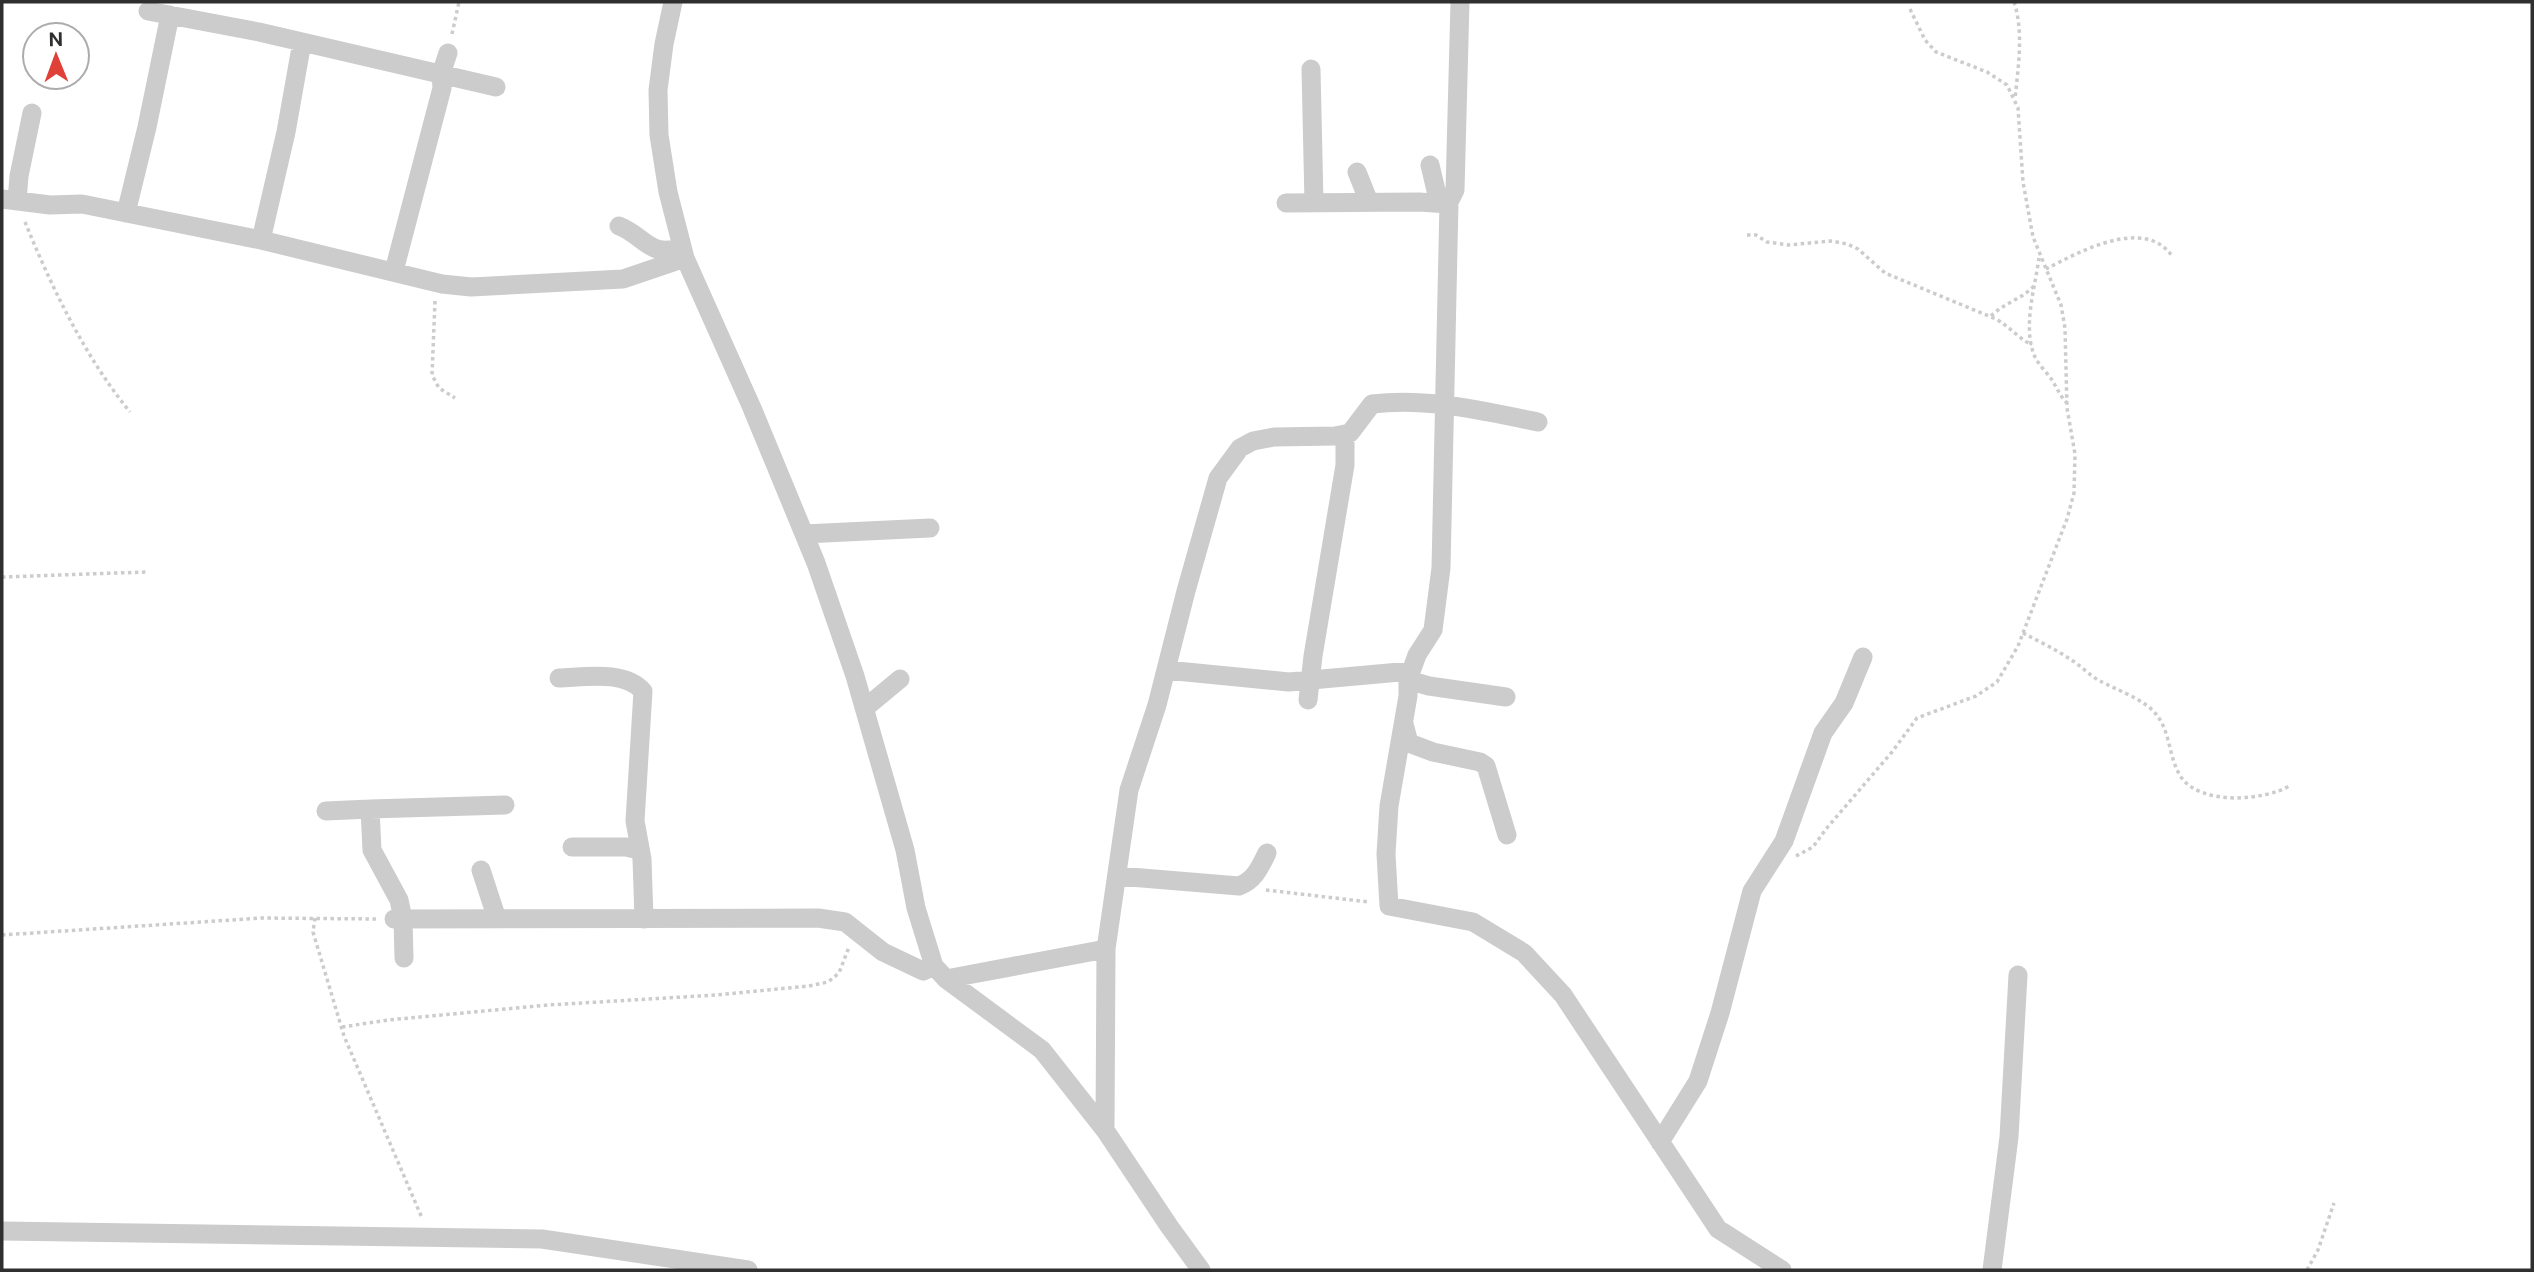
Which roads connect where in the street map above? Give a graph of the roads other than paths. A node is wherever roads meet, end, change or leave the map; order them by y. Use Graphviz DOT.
graph roads {
  1 [pos="673,2"];
  2 [pos="1460,2"];
  3 [pos="148,11"];
  4 [pos="170,15"];
  5 [pos="302,42"];
  6 [pos="448,53"];
  7 [pos="1311,69"];
  8 [pos="441,74"];
  9 [pos="496,87"];
  10 [pos="32,113"];
  11 [pos="1430,165"];
  12 [pos="1357,172"];
  13 [pos="9,200"];
  14 [pos="1369,202"];
  15 [pos="1286,203"];
  16 [pos="1314,203"];
  17 [pos="1444,204"];
  18 [pos="126,213"];
  19 [pos="619,226"];
  20 [pos="261,240"];
  21 [pos="684,252"];
  22 [pos="394,271"];
  23 [pos="1446,404"];
  24 [pos="1538,422"];
  25 [pos="1345,435"];
  26 [pos="930,527"];
  27 [pos="804,534"];
  28 [pos="1863,657"];
  29 [pos="1166,670"];
  30 [pos="1409,676"];
  31 [pos="559,678"];
  32 [pos="900,679"];
  33 [pos="1310,691"];
  34 [pos="1506,697"];
  35 [pos="865,708"];
  36 [pos="1404,723"];
  37 [pos="505,805"];
  38 [pos="370,809"];
  39 [pos="326,811"];
  40 [pos="1507,835"];
  41 [pos="572,847"];
  42 [pos="639,850"];
  43 [pos="1267,853"];
  44 [pos="481,870"];
  45 [pos="1118,876"];
  46 [pos="398,919"];
  47 [pos="497,919"];
  48 [pos="644,919"];
  49 [pos="1106,950"];
  50 [pos="404,958"];
  51 [pos="940,972"];
  52 [pos="2018,975"];
  53 [pos="1105,1130"];
  54 [pos="1660,1142"];
  55 [pos="2,1231"];
  56 [pos="748,1270"];
  57 [pos="1201,1270"];
  58 [pos="1782,1270"];
  59 [pos="1992,1270"];
  1 -- 21 [label="street"];
  2 -- 17 [label="street"];
  3 -- 4 [label="street"];
  4 -- 5 [label="street"];
  4 -- 18 [label="street"];
  5 -- 8 [label="street"];
  5 -- 20 [label="street"];
  6 -- 8 [label="street"];
  7 -- 16 [label="street"];
  8 -- 9 [label="street"];
  8 -- 22 [label="street"];
  10 -- 13 [label="street"];
  11 -- 17 [label="street"];
  12 -- 14 [label="street"];
  13 -- 18 [label="street"];
  14 -- 16 [label="street"];
  14 -- 17 [label="street"];
  15 -- 16 [label="street"];
  17 -- 23 [label="street"];
  18 -- 20 [label="street"];
  19 -- 21 [label="street"];
  20 -- 22 [label="street"];
  21 -- 22 [label="street"];
  21 -- 27 [label="street"];
  23 -- 24 [label="street"];
  23 -- 25 [label="street"];
  23 -- 30 [label="street"];
  25 -- 29 [label="street"];
  25 -- 33 [label="street"];
  26 -- 27 [label="street"];
  27 -- 35 [label="street"];
  28 -- 54 [label="street"];
  29 -- 33 [label="street"];
  29 -- 45 [label="street"];
  30 -- 33 [label="street"];
  30 -- 34 [label="street"];
  30 -- 36 [label="street"];
  31 -- 42 [label="street"];
  32 -- 35 [label="street"];
  35 -- 51 [label="street"];
  36 -- 40 [label="street"];
  36 -- 54 [label="street"];
  37 -- 38 [label="street"];
  38 -- 39 [label="street"];
  38 -- 46 [label="street"];
  41 -- 42 [label="street"];
  42 -- 48 [label="street"];
  43 -- 45 [label="street"];
  44 -- 47 [label="street"];
  45 -- 49 [label="street"];
  46 -- 47 [label="street"];
  46 -- 50 [label="street"];
  47 -- 48 [label="street"];
  48 -- 51 [label="street"];
  49 -- 51 [label="street"];
  49 -- 53 [label="street"];
  51 -- 53 [label="street"];
  52 -- 59 [label="street"];
  53 -- 57 [label="street"];
  54 -- 58 [label="street"];
  55 -- 56 [label="street"];
}
